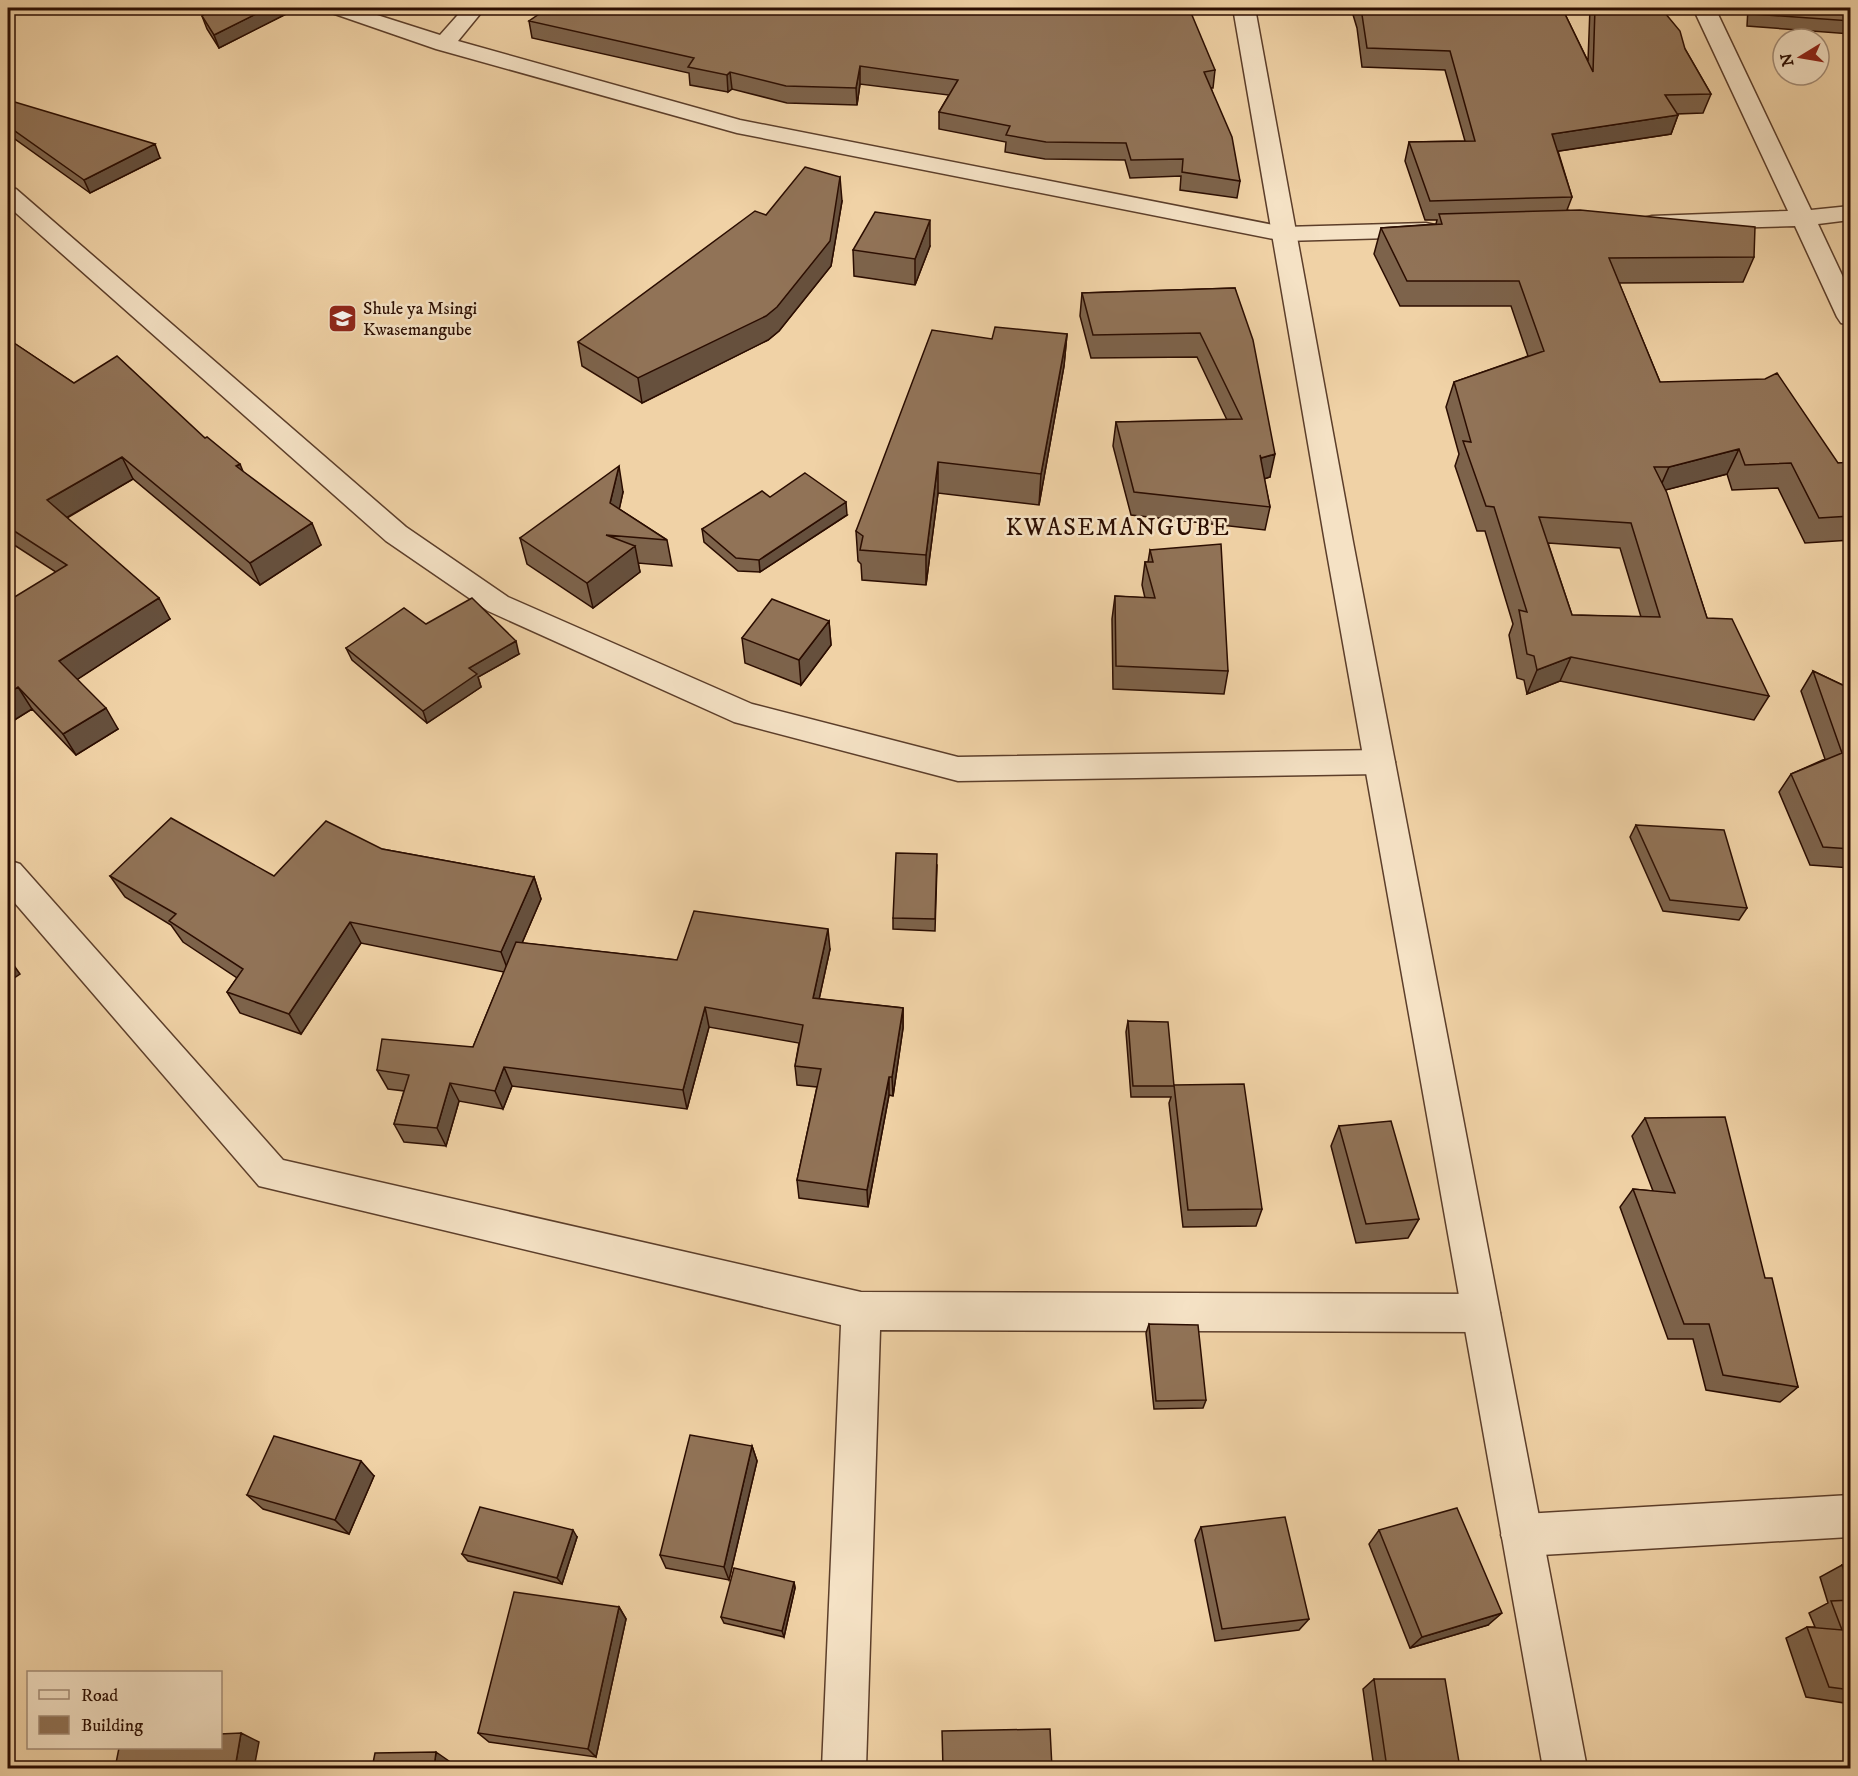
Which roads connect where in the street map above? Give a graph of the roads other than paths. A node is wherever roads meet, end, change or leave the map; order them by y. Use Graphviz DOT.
graph roads {
  1 [pos="336,8"];
  2 [pos="476,8"];
  3 [pos="1244,8"];
  4 [pos="1704,8"];
  5 [pos="444,44"];
  6 [pos="8,194"];
  7 [pos="1851,213"];
  8 [pos="1806,218"];
  9 [pos="1628,224"];
  10 [pos="1450,229"];
  11 [pos="1284,234"];
  12 [pos="1851,317"];
  13 [pos="1379,762"];
  14 [pos="8,873"];
  15 [pos="861,1311"];
  16 [pos="1481,1313"];
  17 [pos="1851,1516"];
  18 [pos="1522,1535"];
  19 [pos="844,1768"];
  20 [pos="1565,1768"];
  1 -- 5 [label="street"];
  2 -- 5 [label="street"];
  3 -- 11 [label="street"];
  4 -- 8 [label="street"];
  5 -- 11 [label="street"];
  6 -- 13 [label="street"];
  7 -- 8 [label="street"];
  8 -- 9 [label="street"];
  8 -- 12 [label="street"];
  10 -- 11 [label="street"];
  11 -- 13 [label="street"];
  13 -- 16 [label="street"];
  14 -- 15 [label="street"];
  15 -- 16 [label="street"];
  15 -- 19 [label="street"];
  16 -- 18 [label="street"];
  17 -- 18 [label="street"];
  18 -- 20 [label="street"];
}
